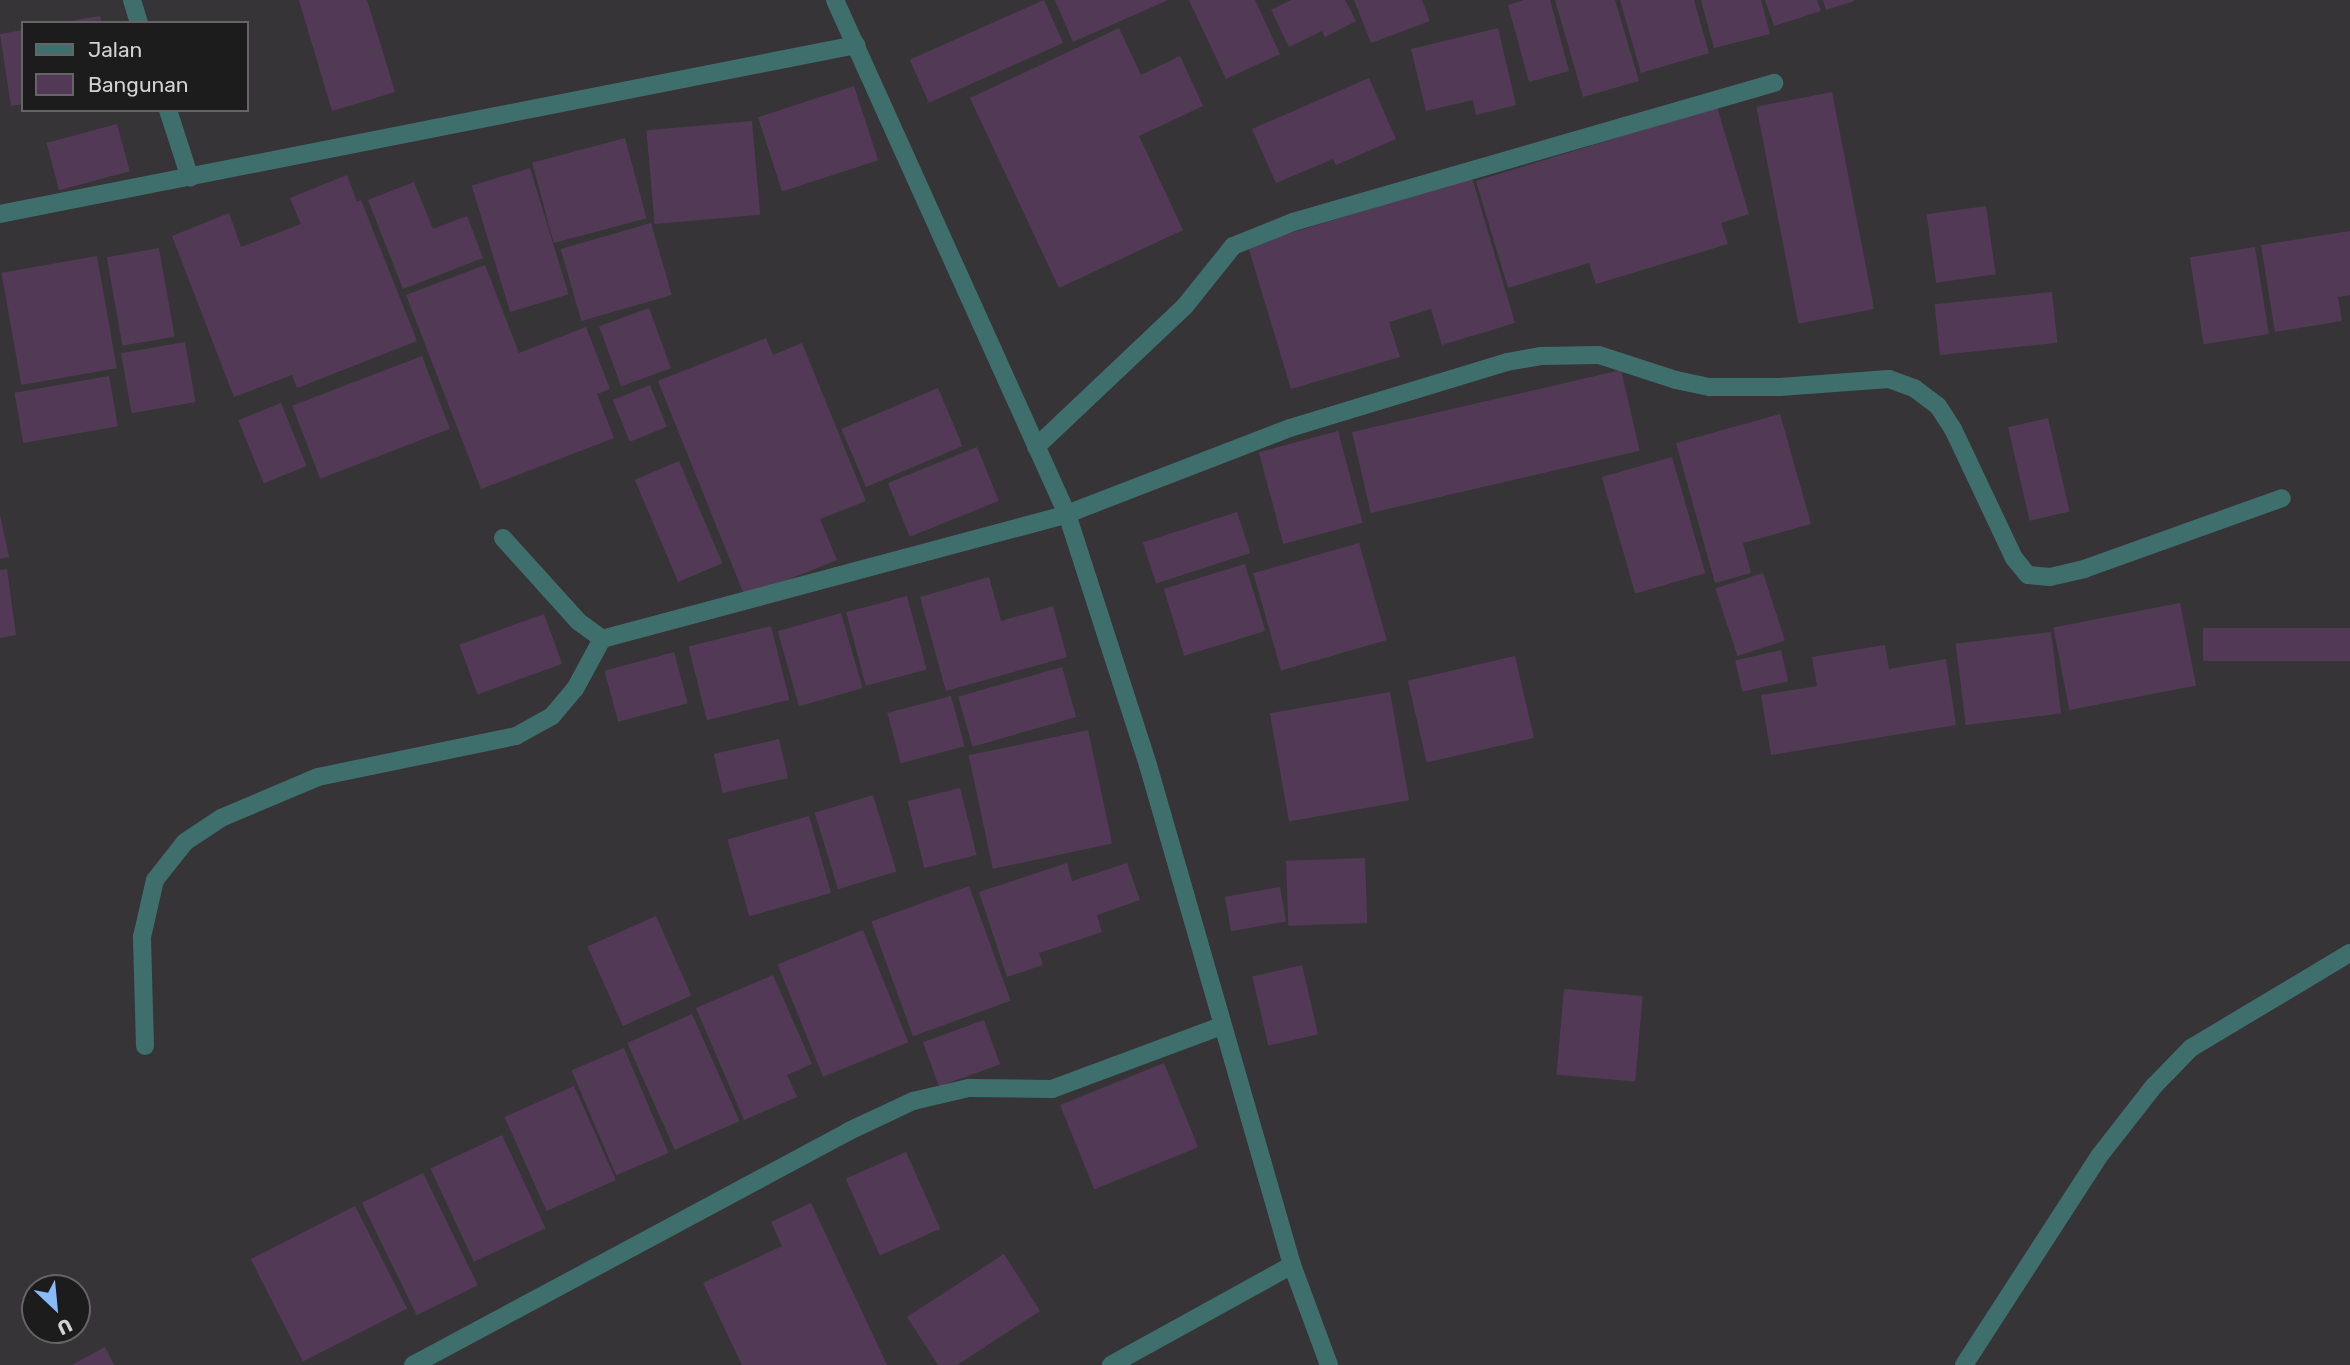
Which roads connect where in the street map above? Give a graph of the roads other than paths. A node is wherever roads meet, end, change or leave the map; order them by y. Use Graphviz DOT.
graph roads {
  1 [pos="132,0"];
  2 [pos="835,0"];
  3 [pos="138,21"];
  4 [pos="856,45"];
  5 [pos="1774,83"];
  6 [pos="169,112"];
  7 [pos="190,178"];
  8 [pos="0,214"];
  9 [pos="1036,447"];
  10 [pos="2282,498"];
  11 [pos="1067,514"];
  12 [pos="503,538"];
  13 [pos="602,639"];
  14 [pos="2350,953"];
  15 [pos="1221,1026"];
  16 [pos="145,1046"];
  17 [pos="1292,1265"];
  18 [pos="413,1365"];
  19 [pos="1111,1365"];
  20 [pos="1329,1365"];
  21 [pos="1964,1365"];
  1 -- 3 [label="street"];
  2 -- 4 [label="street"];
  4 -- 7 [label="street"];
  4 -- 9 [label="street"];
  5 -- 9 [label="street"];
  6 -- 7 [label="street"];
  7 -- 8 [label="street"];
  9 -- 11 [label="street"];
  10 -- 11 [label="street"];
  11 -- 13 [label="street"];
  11 -- 15 [label="street"];
  12 -- 13 [label="street"];
  13 -- 16 [label="street"];
  14 -- 21 [label="street"];
  15 -- 17 [label="street"];
  15 -- 18 [label="street"];
  17 -- 19 [label="street"];
  17 -- 20 [label="street"];
}
